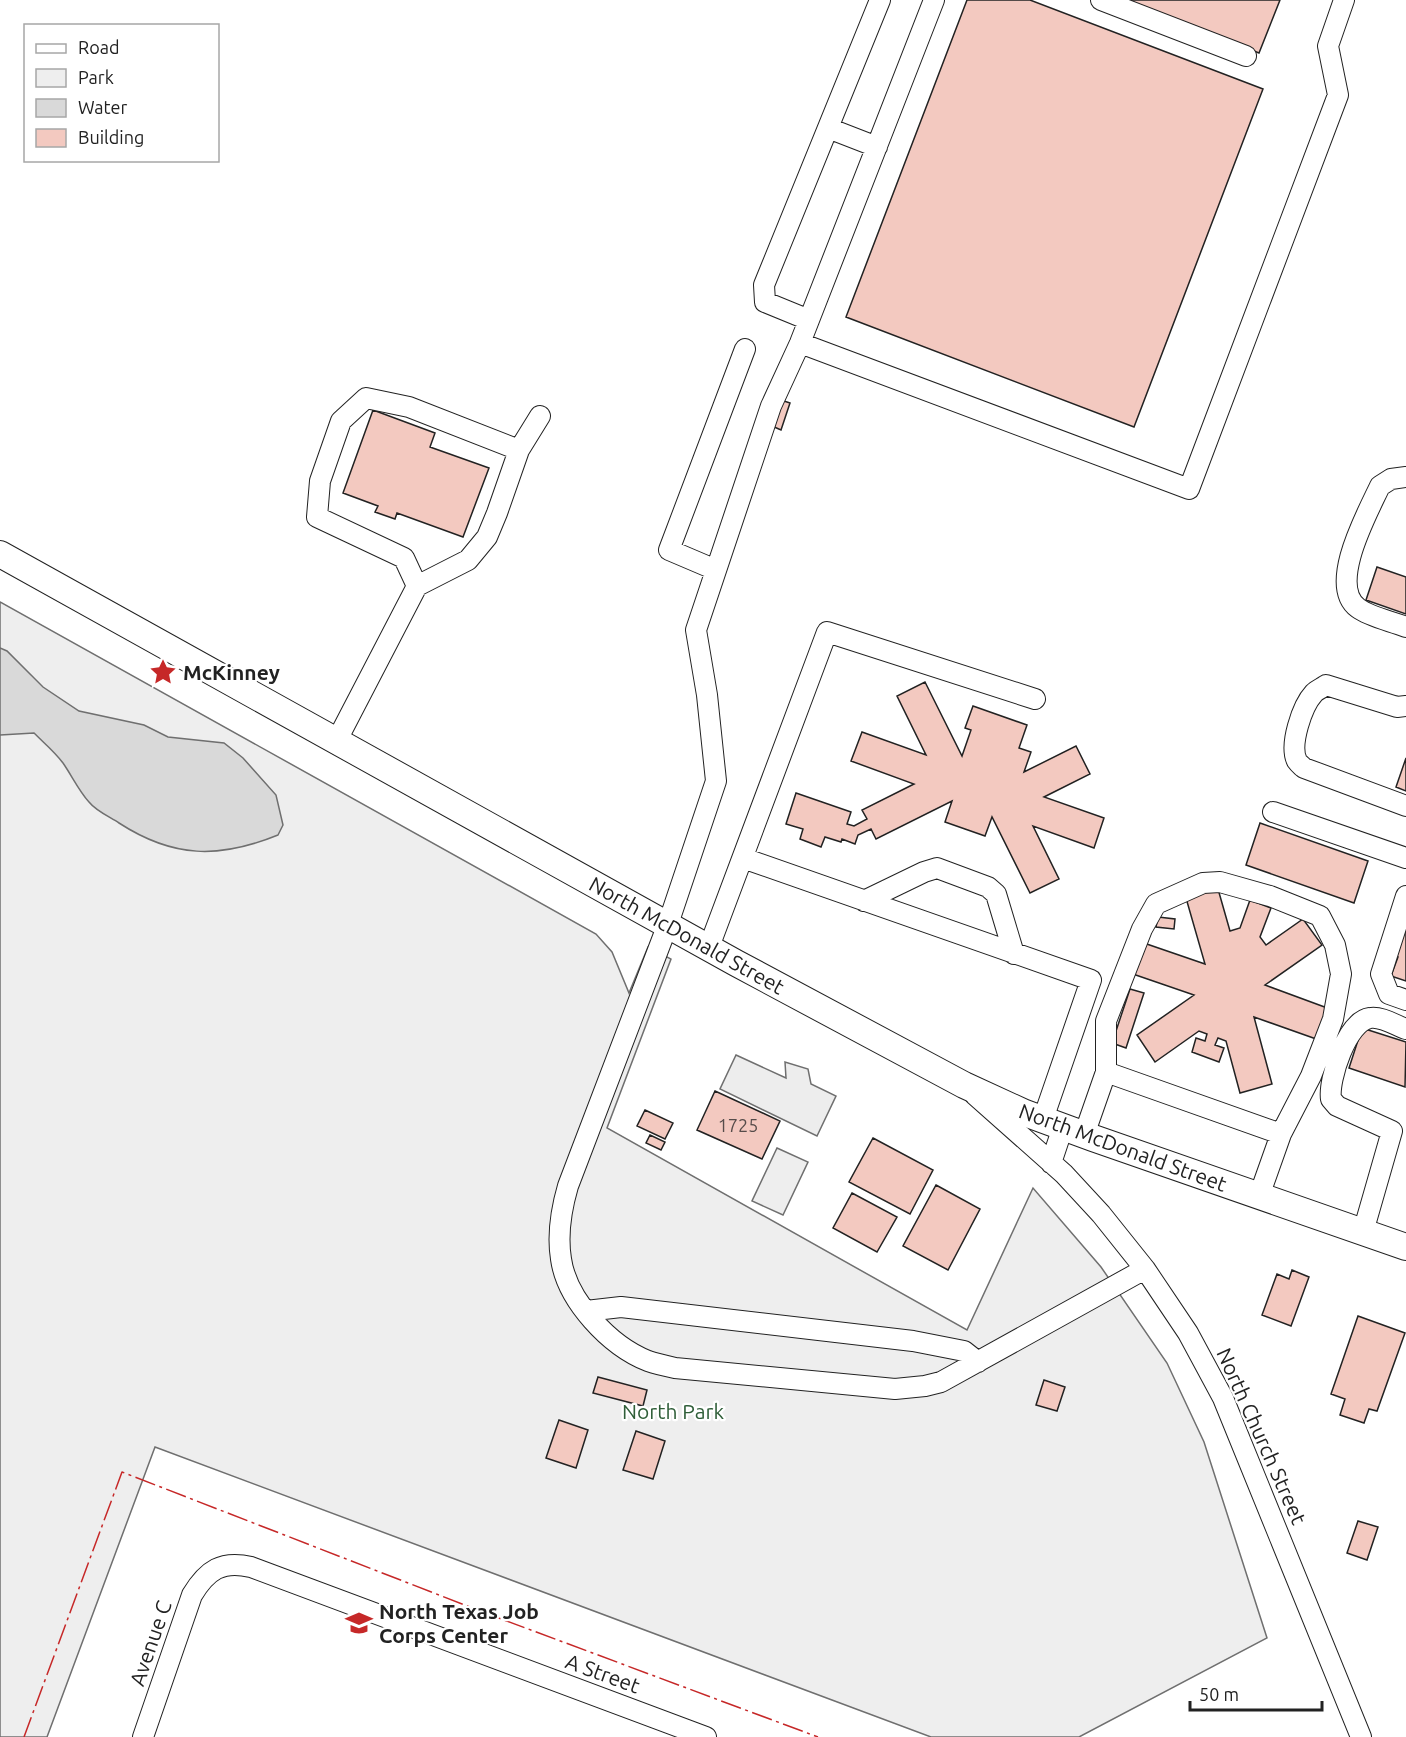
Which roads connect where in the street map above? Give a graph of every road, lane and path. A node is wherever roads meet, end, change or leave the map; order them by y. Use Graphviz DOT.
graph roads {
  1 [pos="880,0"];
  2 [pos="934,0"];
  3 [pos="1101,0"];
  4 [pos="1344,0"];
  5 [pos="1246,56"];
  6 [pos="828,128"];
  7 [pos="877,147"];
  8 [pos="809,320"];
  9 [pos="800,343"];
  10 [pos="745,349"];
  11 [pos="540,416"];
  12 [pos="519,450"];
  13 [pos="1406,477"];
  14 [pos="0,554"];
  15 [pos="716,570"];
  16 [pos="417,586"];
  17 [pos="1406,627"];
  18 [pos="1035,699"];
  19 [pos="1406,706"];
  20 [pos="337,740"];
  21 [pos="1406,806"];
  22 [pos="1274,812"];
  23 [pos="743,858"];
  24 [pos="1406,858"];
  25 [pos="1406,897"];
  26 [pos="864,901"];
  27 [pos="668,924"];
  28 [pos="709,947"];
  29 [pos="1014,954"];
  30 [pos="1406,1000"];
  31 [pos="1406,1029"];
  32 [pos="1106,1072"];
  33 [pos="964,1085"];
  34 [pos="1063,1127"];
  35 [pos="1399,1127"];
  36 [pos="1281,1134"];
  37 [pos="1051,1163"];
  38 [pos="1259,1196"];
  39 [pos="1363,1232"];
  40 [pos="1406,1247"];
  41 [pos="1145,1269"];
  42 [pos="586,1311"];
  43 [pos="978,1362"];
  44 [pos="213,1570"];
  45 [pos="146,1736"];
  46 [pos="706,1737"];
  47 [pos="1361,1737"];
  1 -- 6 [label="street"];
  2 -- 7 [label="street"];
  3 -- 5 [label="street"];
  4 -- 9 [label="street"];
  6 -- 7 [label="street"];
  6 -- 8 [label="street"];
  7 -- 8 [label="street"];
  8 -- 9 [label="street"];
  9 -- 15 [label="street"];
  10 -- 15 [label="street"];
  11 -- 12 [label="street"];
  12 -- 16 [label="street"];
  12 -- 16 [label="street"];
  13 -- 17 [label="street"];
  14 -- 20 [label="main road, North McDonald Street"];
  15 -- 27 [label="street"];
  16 -- 20 [label="street"];
  18 -- 23 [label="street"];
  19 -- 21 [label="street"];
  20 -- 27 [label="main road, North McDonald Street"];
  22 -- 24 [label="street"];
  23 -- 26 [label="street"];
  23 -- 28 [label="street"];
  25 -- 30 [label="street"];
  26 -- 29 [label="street"];
  26 -- 29 [label="street"];
  27 -- 28 [label="main road, North McDonald Street"];
  27 -- 42 [label="street"];
  28 -- 33 [label="main road, North McDonald Street"];
  29 -- 34 [label="street"];
  31 -- 35 [label="street"];
  32 -- 34 [label="street"];
  32 -- 36 [label="street"];
  32 -- 36 [label="street"];
  33 -- 34 [label="main road, North McDonald Street"];
  33 -- 37 [label="street, North Church Street"];
  34 -- 37 [label="street"];
  34 -- 38 [label="main road, North McDonald Street"];
  35 -- 39 [label="street"];
  36 -- 38 [label="street"];
  37 -- 41 [label="street, North Church Street"];
  38 -- 39 [label="main road, North McDonald Street"];
  39 -- 40 [label="main road, North McDonald Street"];
  41 -- 43 [label="street"];
  41 -- 47 [label="street, North Church Street"];
  42 -- 43 [label="street"];
  42 -- 43 [label="street"];
  44 -- 45 [label="street, Avenue C"];
  44 -- 46 [label="street, A Street"];
}
